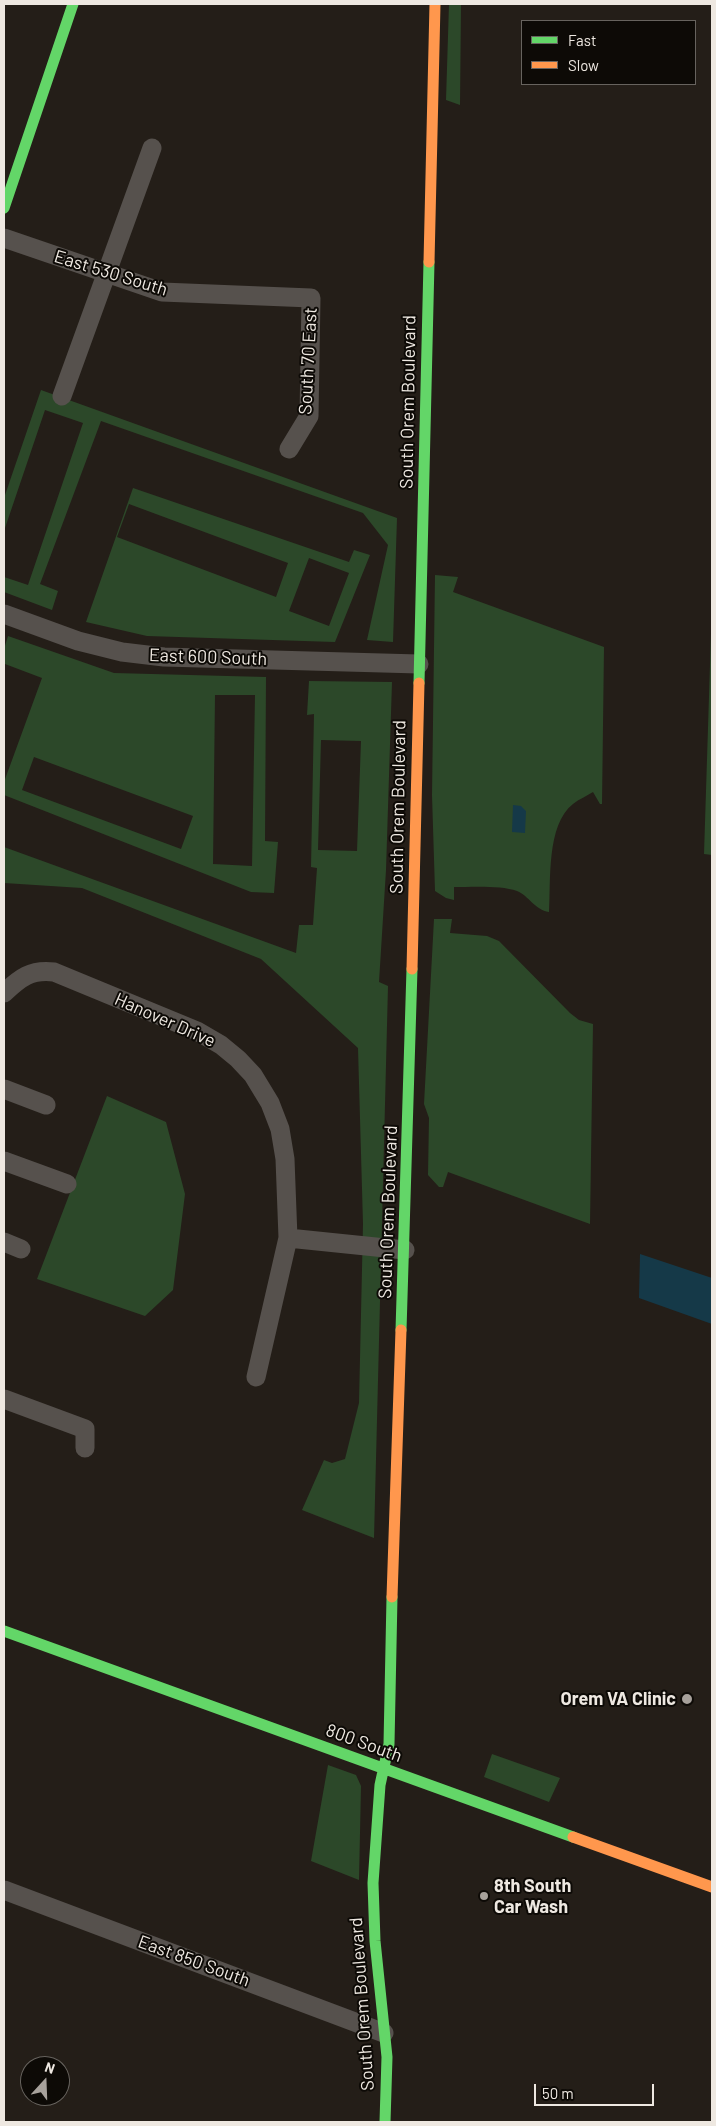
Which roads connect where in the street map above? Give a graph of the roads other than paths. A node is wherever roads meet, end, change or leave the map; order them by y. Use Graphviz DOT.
graph roads {
  1 [pos="73,4"];
  2 [pos="435,4"];
  3 [pos="152,148"];
  4 [pos="4,208"];
  5 [pos="4,238"];
  6 [pos="107,274"];
  7 [pos="310,298"];
  8 [pos="62,396"];
  9 [pos="289,449"];
  10 [pos="4,614"];
  11 [pos="419,664"];
  12 [pos="4,993"];
  13 [pos="4,1089"];
  14 [pos="46,1105"];
  15 [pos="4,1161"];
  16 [pos="67,1184"];
  17 [pos="288,1238"];
  18 [pos="4,1242"];
  19 [pos="21,1249"];
  20 [pos="406,1250"];
  21 [pos="256,1377"];
  22 [pos="4,1400"];
  23 [pos="85,1448"];
  24 [pos="4,1631"];
  25 [pos="384,1769"];
  26 [pos="712,1886"];
  27 [pos="4,1890"];
  28 [pos="384,2034"];
  29 [pos="385,2122"];
  1 -- 4 [label="street"];
  2 -- 11 [label="street, South Orem Boulevard"];
  3 -- 6 [label="street"];
  5 -- 6 [label="street, East 530 South"];
  6 -- 7 [label="street, East 530 South"];
  6 -- 8 [label="street"];
  7 -- 9 [label="street, South 70 East"];
  10 -- 11 [label="street, East 600 South"];
  11 -- 20 [label="street, South Orem Boulevard"];
  12 -- 17 [label="street, Hanover Drive"];
  13 -- 14 [label="street"];
  15 -- 16 [label="street"];
  17 -- 20 [label="street"];
  17 -- 21 [label="street, Hanover Drive"];
  18 -- 19 [label="street"];
  20 -- 25 [label="street, South Orem Boulevard"];
  22 -- 23 [label="street"];
  24 -- 25 [label="street, 800 South"];
  25 -- 26 [label="street, 800 South"];
  25 -- 28 [label="street, South Orem Boulevard"];
  27 -- 28 [label="street, East 850 South"];
  28 -- 29 [label="street, South Orem Boulevard"];
}
